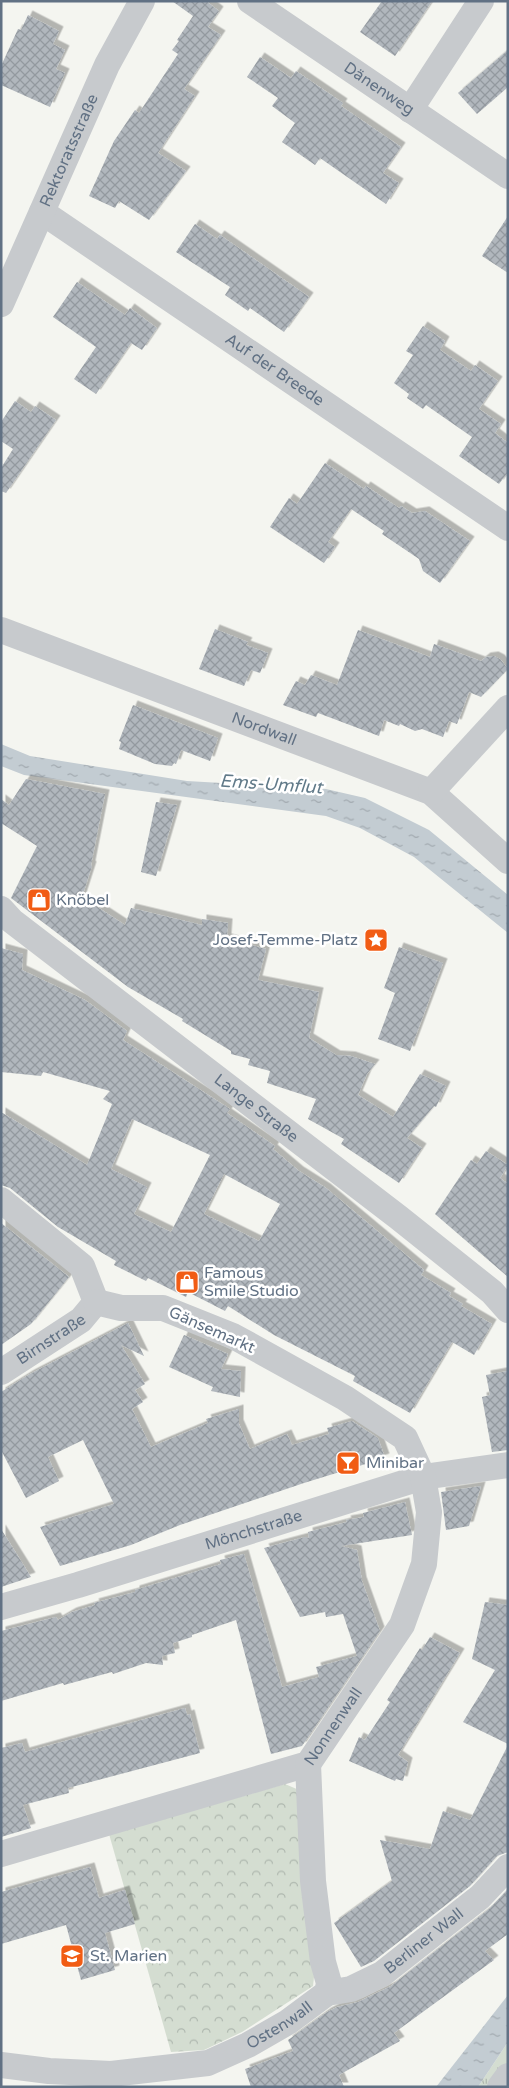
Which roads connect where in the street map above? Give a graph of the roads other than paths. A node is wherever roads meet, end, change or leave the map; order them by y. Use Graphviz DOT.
graph roads {
  1 [pos="142,1"];
  2 [pos="250,1"];
  3 [pos="480,1"];
  4 [pos="410,110"];
  5 [pos="508,176"];
  6 [pos="42,212"];
  7 [pos="1,304"];
  8 [pos="508,528"];
  9 [pos="1,630"];
  10 [pos="508,708"];
  11 [pos="431,792"];
  12 [pos="508,861"];
  13 [pos="1,909"];
  14 [pos="1,1200"];
  15 [pos="96,1302"];
  16 [pos="508,1310"];
  17 [pos="1,1372"];
  18 [pos="508,1465"];
  19 [pos="423,1477"];
  20 [pos="1,1607"];
  21 [pos="308,1764"];
  22 [pos="1,1854"];
  23 [pos="508,1867"];
  24 [pos="327,1993"];
  25 [pos="1,2065"];
  26 [pos="508,2076"];
  27 [pos="500,2087"];
  1 -- 6 [label="street, Rektoratsstraße"];
  2 -- 4 [label="street, Dänenweg"];
  3 -- 4 [label="street"];
  4 -- 5 [label="street, Dänenweg"];
  6 -- 7 [label="street, Rektoratsstraße"];
  6 -- 8 [label="street, Auf der Breede"];
  9 -- 11 [label="street, Nordwall"];
  10 -- 11 [label="street"];
  11 -- 12 [label="street, Nordwall"];
  13 -- 16 [label="street, Lange Straße"];
  14 -- 15 [label="street"];
  15 -- 17 [label="street, Birnstraße"];
  15 -- 19 [label="street, Gänsemarkt"];
  18 -- 19 [label="street, Mönchstraße"];
  19 -- 20 [label="street, Mönchstraße"];
  19 -- 21 [label="street, Nonnenwall"];
  21 -- 22 [label="street, Nonnenwall"];
  21 -- 24 [label="street, Ostenwall"];
  23 -- 24 [label="street, Berliner Wall"];
  24 -- 25 [label="street, Ostenwall"];
  26 -- 27 [label="street"];
}
